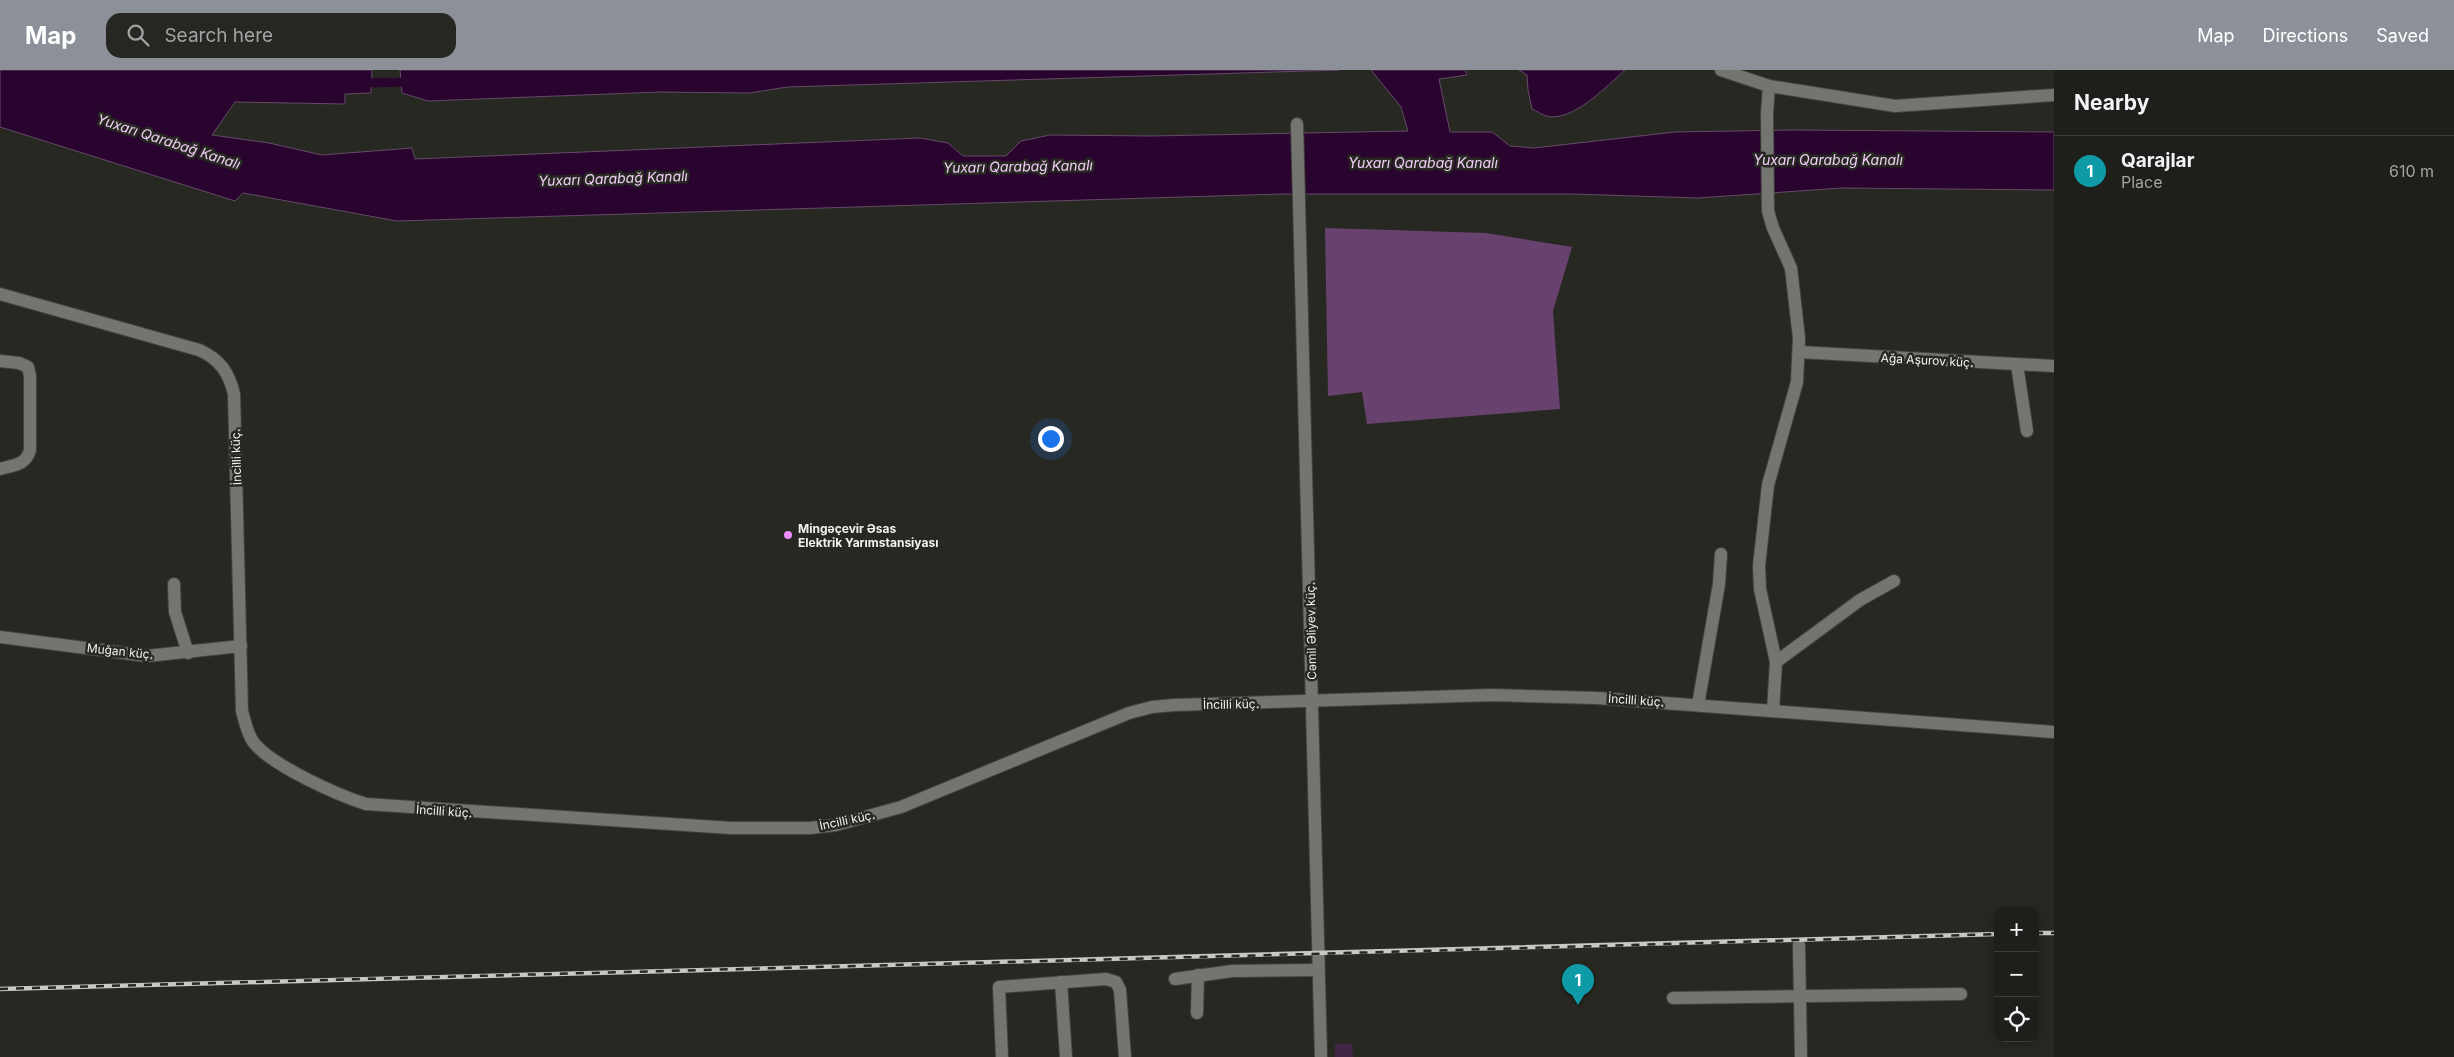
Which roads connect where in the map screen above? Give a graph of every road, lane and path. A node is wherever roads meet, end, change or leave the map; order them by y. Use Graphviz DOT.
graph roads {
  1 [pos="1721,70"];
  2 [pos="1769,86"];
  3 [pos="2054,95"];
  4 [pos="1297,124"];
  5 [pos="0,294"];
  6 [pos="1800,352"];
  7 [pos="0,361"];
  8 [pos="2017,365"];
  9 [pos="2054,366"];
  10 [pos="2027,431"];
  11 [pos="0,469"];
  12 [pos="1722,554"];
  13 [pos="1894,581"];
  14 [pos="174,584"];
  15 [pos="0,637"];
  16 [pos="241,646"];
  17 [pos="188,652"];
  18 [pos="1776,662"];
  19 [pos="1313,702"];
  20 [pos="1698,705"];
  21 [pos="1773,711"];
  22 [pos="2054,732"];
  23 [pos="1799,945"];
  24 [pos="1318,970"];
  25 [pos="1198,975"];
  26 [pos="1175,979"];
  27 [pos="1061,982"];
  28 [pos="1961,994"];
  29 [pos="1800,996"];
  30 [pos="1673,998"];
  31 [pos="1197,1013"];
  32 [pos="1002,1057"];
  33 [pos="1066,1057"];
  34 [pos="1125,1057"];
  35 [pos="1322,1057"];
  36 [pos="1801,1057"];
  1 -- 2 [label="street"];
  2 -- 3 [label="street"];
  2 -- 6 [label="street"];
  4 -- 19 [label="street, Cəmil Əliyev küç."];
  5 -- 16 [label="street, İncilli küç."];
  6 -- 8 [label="street, Ağa Aşurov küç."];
  6 -- 18 [label="street"];
  7 -- 11 [label="street"];
  8 -- 9 [label="street, Ağa Aşurov küç."];
  8 -- 10 [label="street"];
  12 -- 20 [label="street"];
  13 -- 18 [label="street"];
  14 -- 17 [label="street"];
  15 -- 17 [label="street, Muğan küç."];
  16 -- 17 [label="street, Muğan küç."];
  16 -- 19 [label="street, İncilli küç."];
  18 -- 21 [label="street"];
  19 -- 20 [label="street, İncilli küç."];
  19 -- 24 [label="street, Cəmil Əliyev küç."];
  20 -- 21 [label="street, İncilli küç."];
  21 -- 22 [label="street, İncilli küç."];
  23 -- 29 [label="street"];
  24 -- 25 [label="street"];
  24 -- 35 [label="street, Cəmil Əliyev küç."];
  25 -- 26 [label="street"];
  25 -- 31 [label="street"];
  27 -- 32 [label="street"];
  27 -- 33 [label="street"];
  27 -- 34 [label="street"];
  28 -- 29 [label="street"];
  29 -- 30 [label="street"];
  29 -- 36 [label="street"];
}
